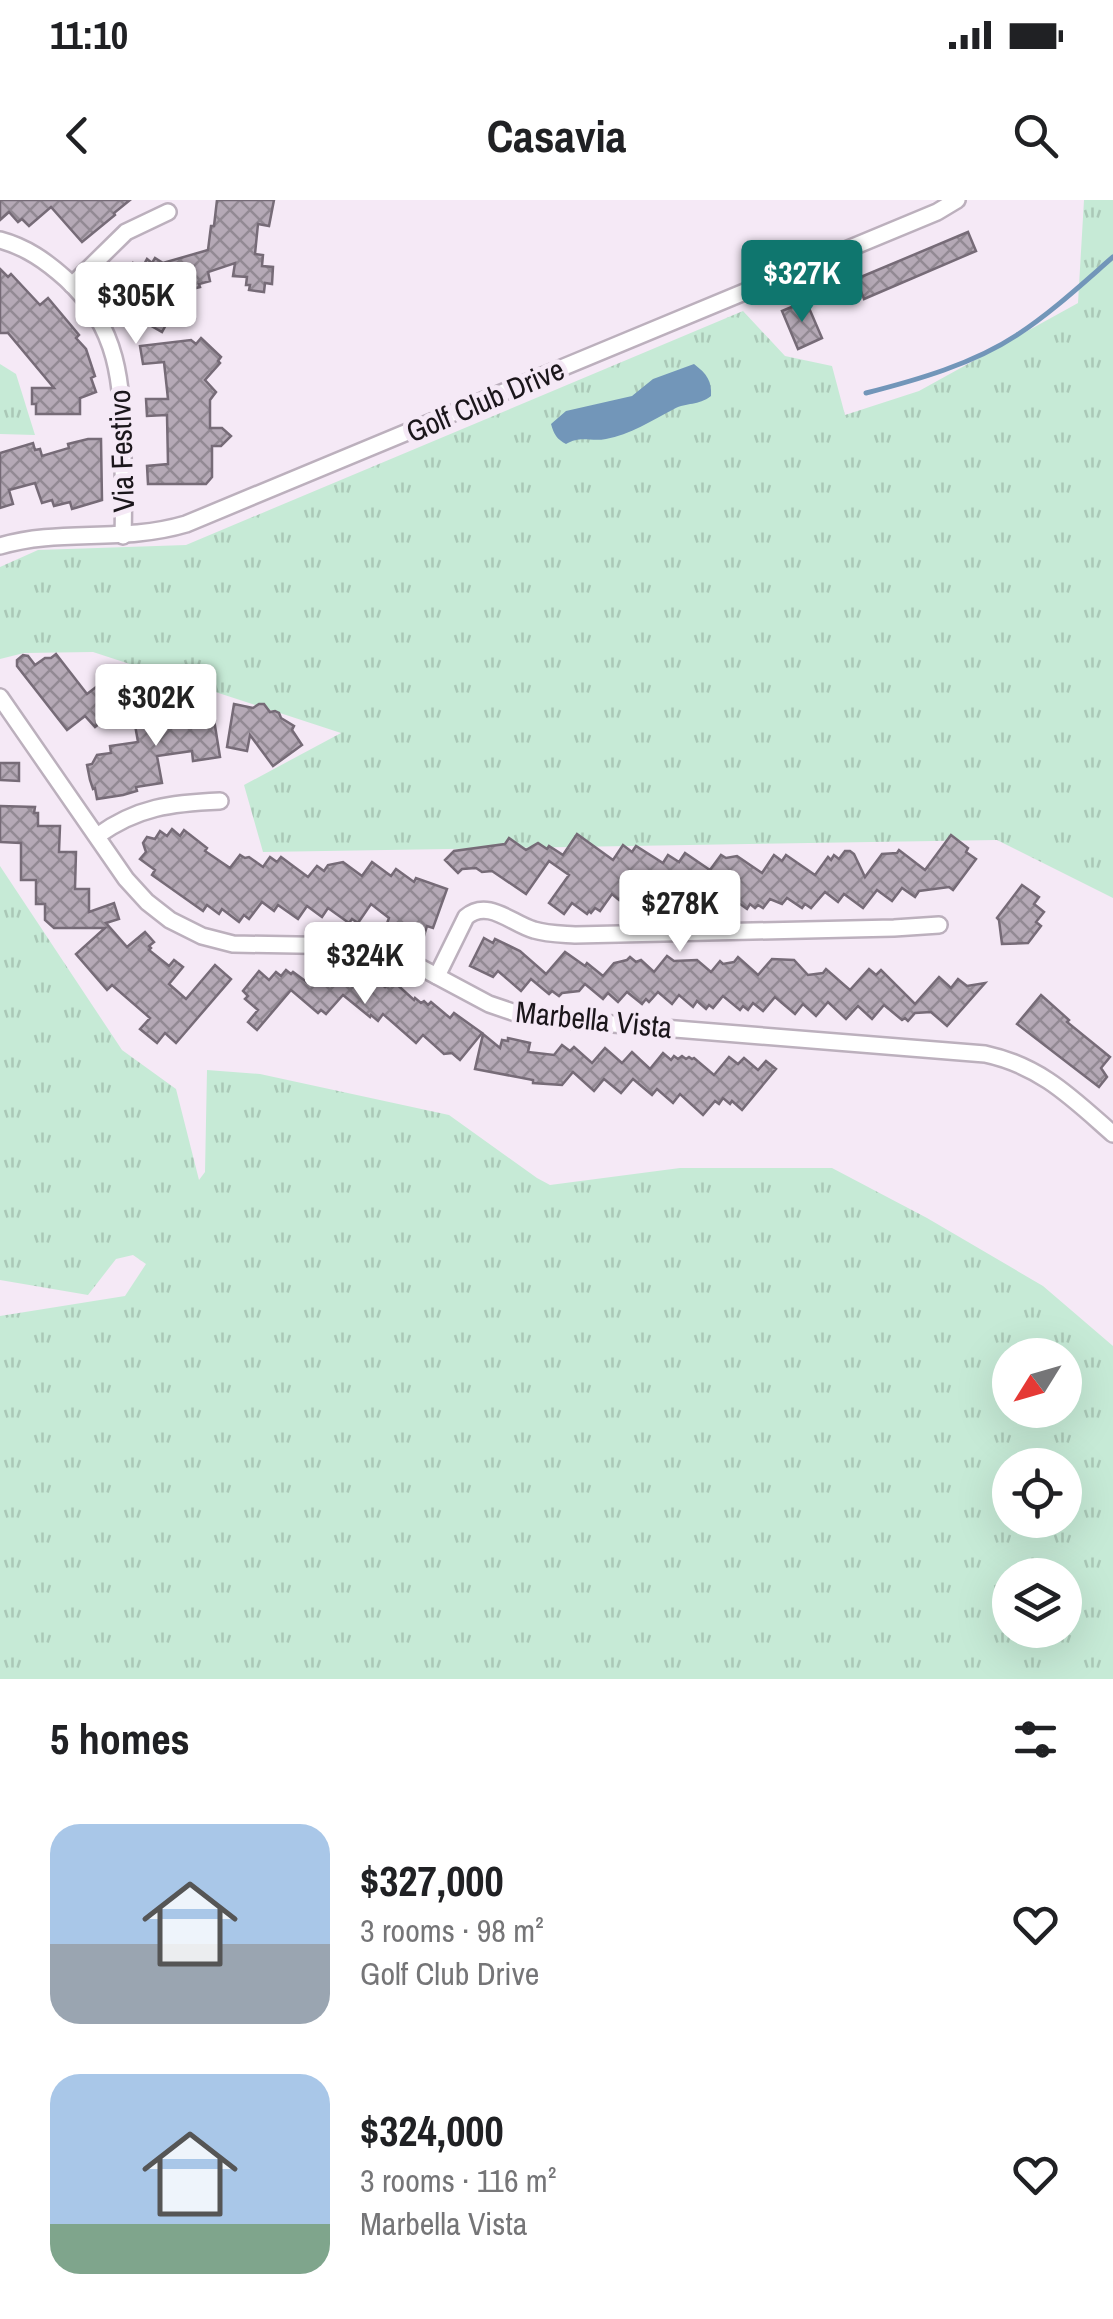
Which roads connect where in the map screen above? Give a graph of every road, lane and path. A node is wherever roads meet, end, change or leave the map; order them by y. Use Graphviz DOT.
graph roads {
  1 [pos="957,200"];
  2 [pos="168,212"];
  3 [pos="0,240"];
  4 [pos="72,285"];
  5 [pos="123,536"];
  6 [pos="0,546"];
  7 [pos="0,696"];
  8 [pos="220,800"];
  9 [pos="97,836"];
  10 [pos="940,925"];
  11 [pos="437,976"];
  12 [pos="1113,1134"];
  1 -- 5 [label="street, Golf Club Drive"];
  2 -- 4 [label="street"];
  3 -- 4 [label="street, Via Festivo"];
  4 -- 5 [label="street, Via Festivo"];
  5 -- 6 [label="street, Golf Club Drive"];
  7 -- 9 [label="street, Marbella Vista"];
  8 -- 9 [label="street"];
  9 -- 11 [label="street, Marbella Vista"];
  10 -- 11 [label="street"];
  11 -- 12 [label="street, Marbella Vista"];
}
